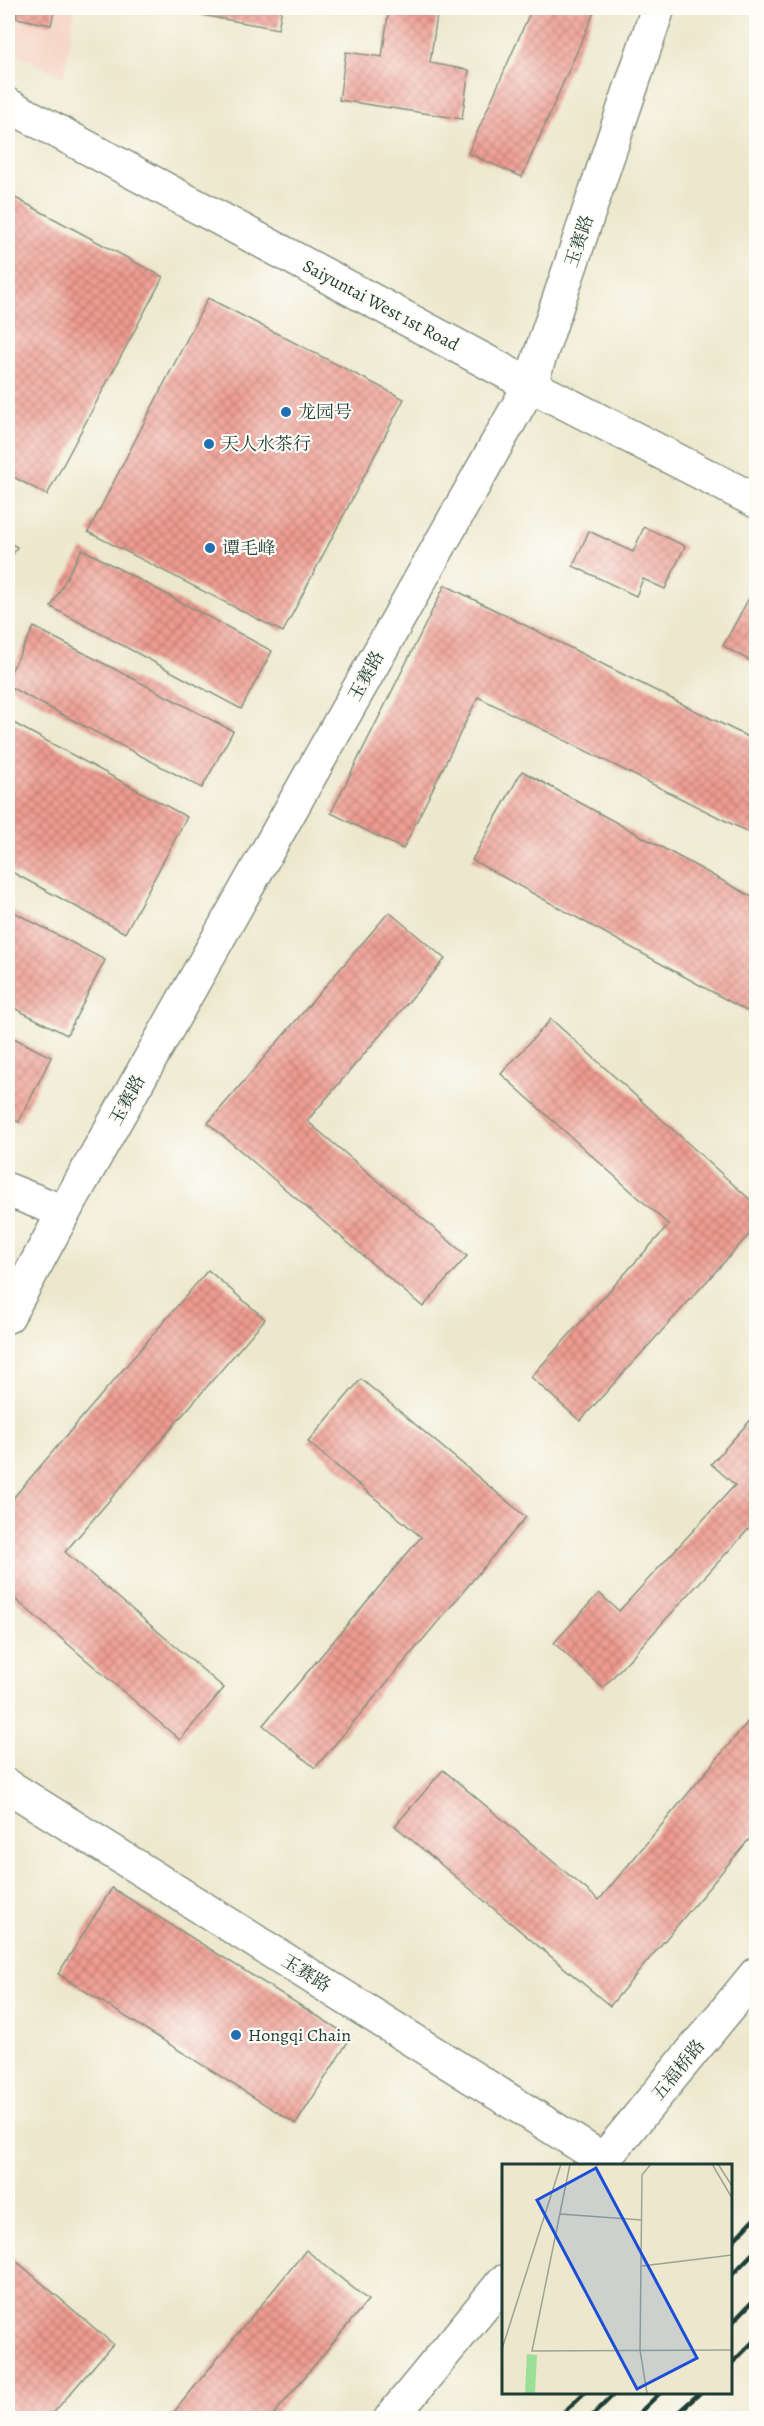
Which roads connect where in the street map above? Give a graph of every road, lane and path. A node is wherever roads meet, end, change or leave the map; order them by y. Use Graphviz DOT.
graph roads {
  1 [pos="658,8"];
  2 [pos="8,105"];
  3 [pos="530,385"];
  4 [pos="756,501"];
  5 [pos="8,1190"];
  6 [pos="63,1212"];
  7 [pos="8,1316"];
  8 [pos="8,1786"];
  9 [pos="756,1974"];
  10 [pos="602,2162"];
  11 [pos="502,2283"];
  12 [pos="391,2418"];
  1 -- 3 [label="street, 玉赛路"];
  2 -- 3 [label="street, Saiyuntai West 1st Road"];
  3 -- 4 [label="street, Saiyuntai West 1st Road"];
  3 -- 6 [label="street, 玉赛路"];
  5 -- 6 [label="street"];
  6 -- 7 [label="street, 玉赛路"];
  8 -- 10 [label="street, 玉赛路"];
  9 -- 10 [label="street, 五福桥路"];
  11 -- 12 [label="street"];
}
